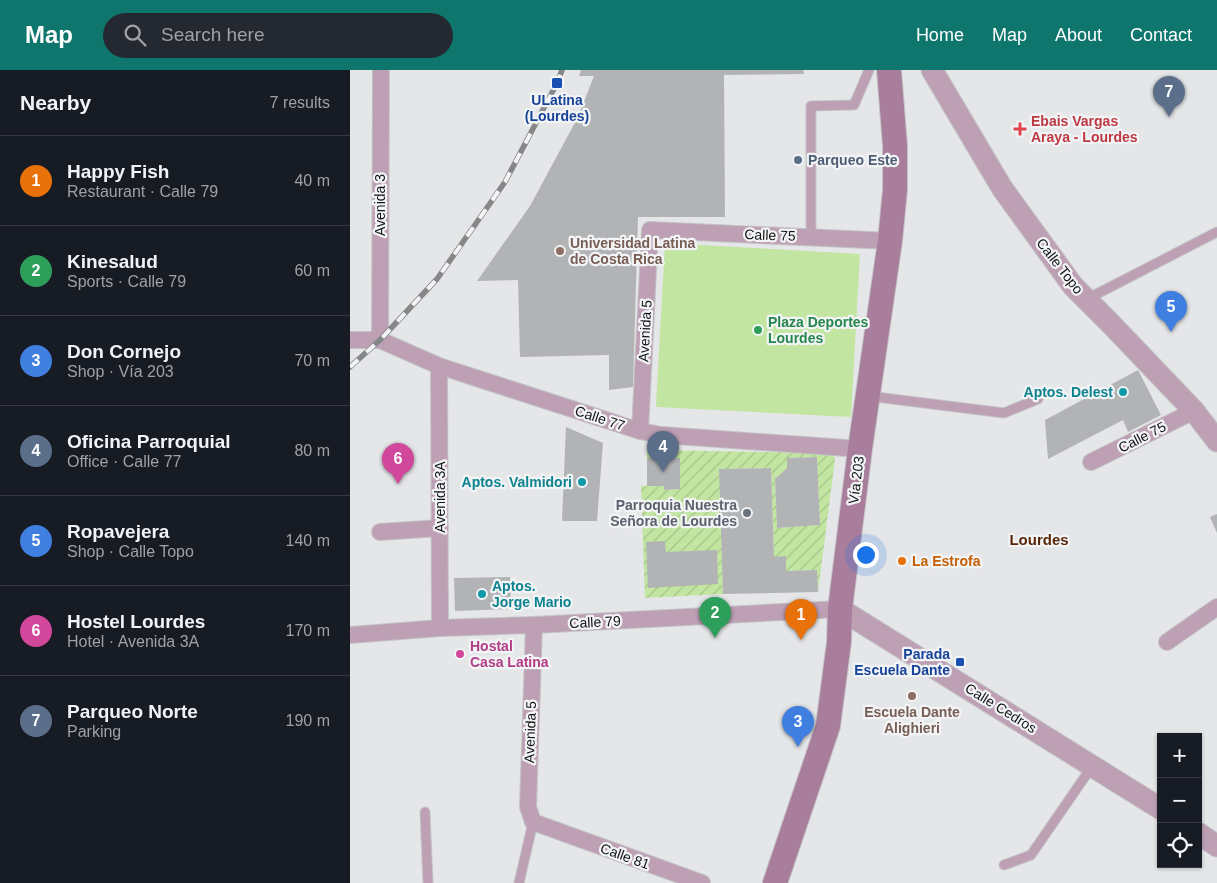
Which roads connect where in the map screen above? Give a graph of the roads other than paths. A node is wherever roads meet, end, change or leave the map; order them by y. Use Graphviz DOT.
graph roads {
  1 [pos="380,70"];
  2 [pos="869,70"];
  3 [pos="889,70"];
  4 [pos="932,70"];
  5 [pos="650,230"];
  6 [pos="1217,232"];
  7 [pos="811,237"];
  8 [pos="890,241"];
  9 [pos="1087,300"];
  10 [pos="350,340"];
  11 [pos="380,340"];
  12 [pos="439,366"];
  13 [pos="868,396"];
  14 [pos="1038,399"];
  15 [pos="1194,411"];
  16 [pos="640,431"];
  17 [pos="1217,441"];
  18 [pos="860,449"];
  19 [pos="1091,462"];
  20 [pos="440,528"];
  21 [pos="380,532"];
  22 [pos="1217,607"];
  23 [pos="840,609"];
  24 [pos="534,625"];
  25 [pos="440,628"];
  26 [pos="350,635"];
  27 [pos="1167,642"];
  28 [pos="1093,765"];
  29 [pos="1157,806"];
  30 [pos="425,812"];
  31 [pos="541,825"];
  32 [pos="1202,836"];
  33 [pos="1217,845"];
  34 [pos="1004,864"];
  35 [pos="428,883"];
  36 [pos="519,883"];
  37 [pos="702,883"];
  38 [pos="775,883"];
  1 -- 11 [label="street, Avenida 3"];
  2 -- 7 [label="lane"];
  3 -- 8 [label="main road, Vía 203"];
  4 -- 9 [label="street, Calle Topo"];
  5 -- 7 [label="street, Calle 75"];
  5 -- 16 [label="street, Avenida 5"];
  6 -- 9 [label="lane"];
  7 -- 8 [label="street, Calle 75"];
  8 -- 13 [label="main road, Vía 203"];
  9 -- 15 [label="street, Calle Topo"];
  10 -- 11 [label="street, Calle 77"];
  11 -- 12 [label="street, Calle 77"];
  12 -- 16 [label="street, Calle 77"];
  12 -- 20 [label="street, Avenida 3A"];
  13 -- 14 [label="lane"];
  13 -- 18 [label="main road, Vía 203"];
  15 -- 17 [label="street, Calle Topo"];
  15 -- 19 [label="street, Calle 75"];
  16 -- 18 [label="street, Calle 77"];
  18 -- 23 [label="main road, Vía 203"];
  20 -- 21 [label="street"];
  20 -- 25 [label="street, Avenida 3A"];
  22 -- 27 [label="street"];
  23 -- 24 [label="street, Calle 79"];
  23 -- 28 [label="street, Calle Cedros"];
  23 -- 38 [label="main road, Vía 203"];
  24 -- 25 [label="street, Calle 79"];
  24 -- 31 [label="street, Avenida 5"];
  25 -- 26 [label="street, Calle 79"];
  28 -- 29 [label="street, Calle Cedros"];
  28 -- 34 [label="lane"];
  30 -- 35 [label="lane"];
  31 -- 36 [label="lane"];
  31 -- 37 [label="street, Calle 81"];
  32 -- 33 [label="street"];
}
